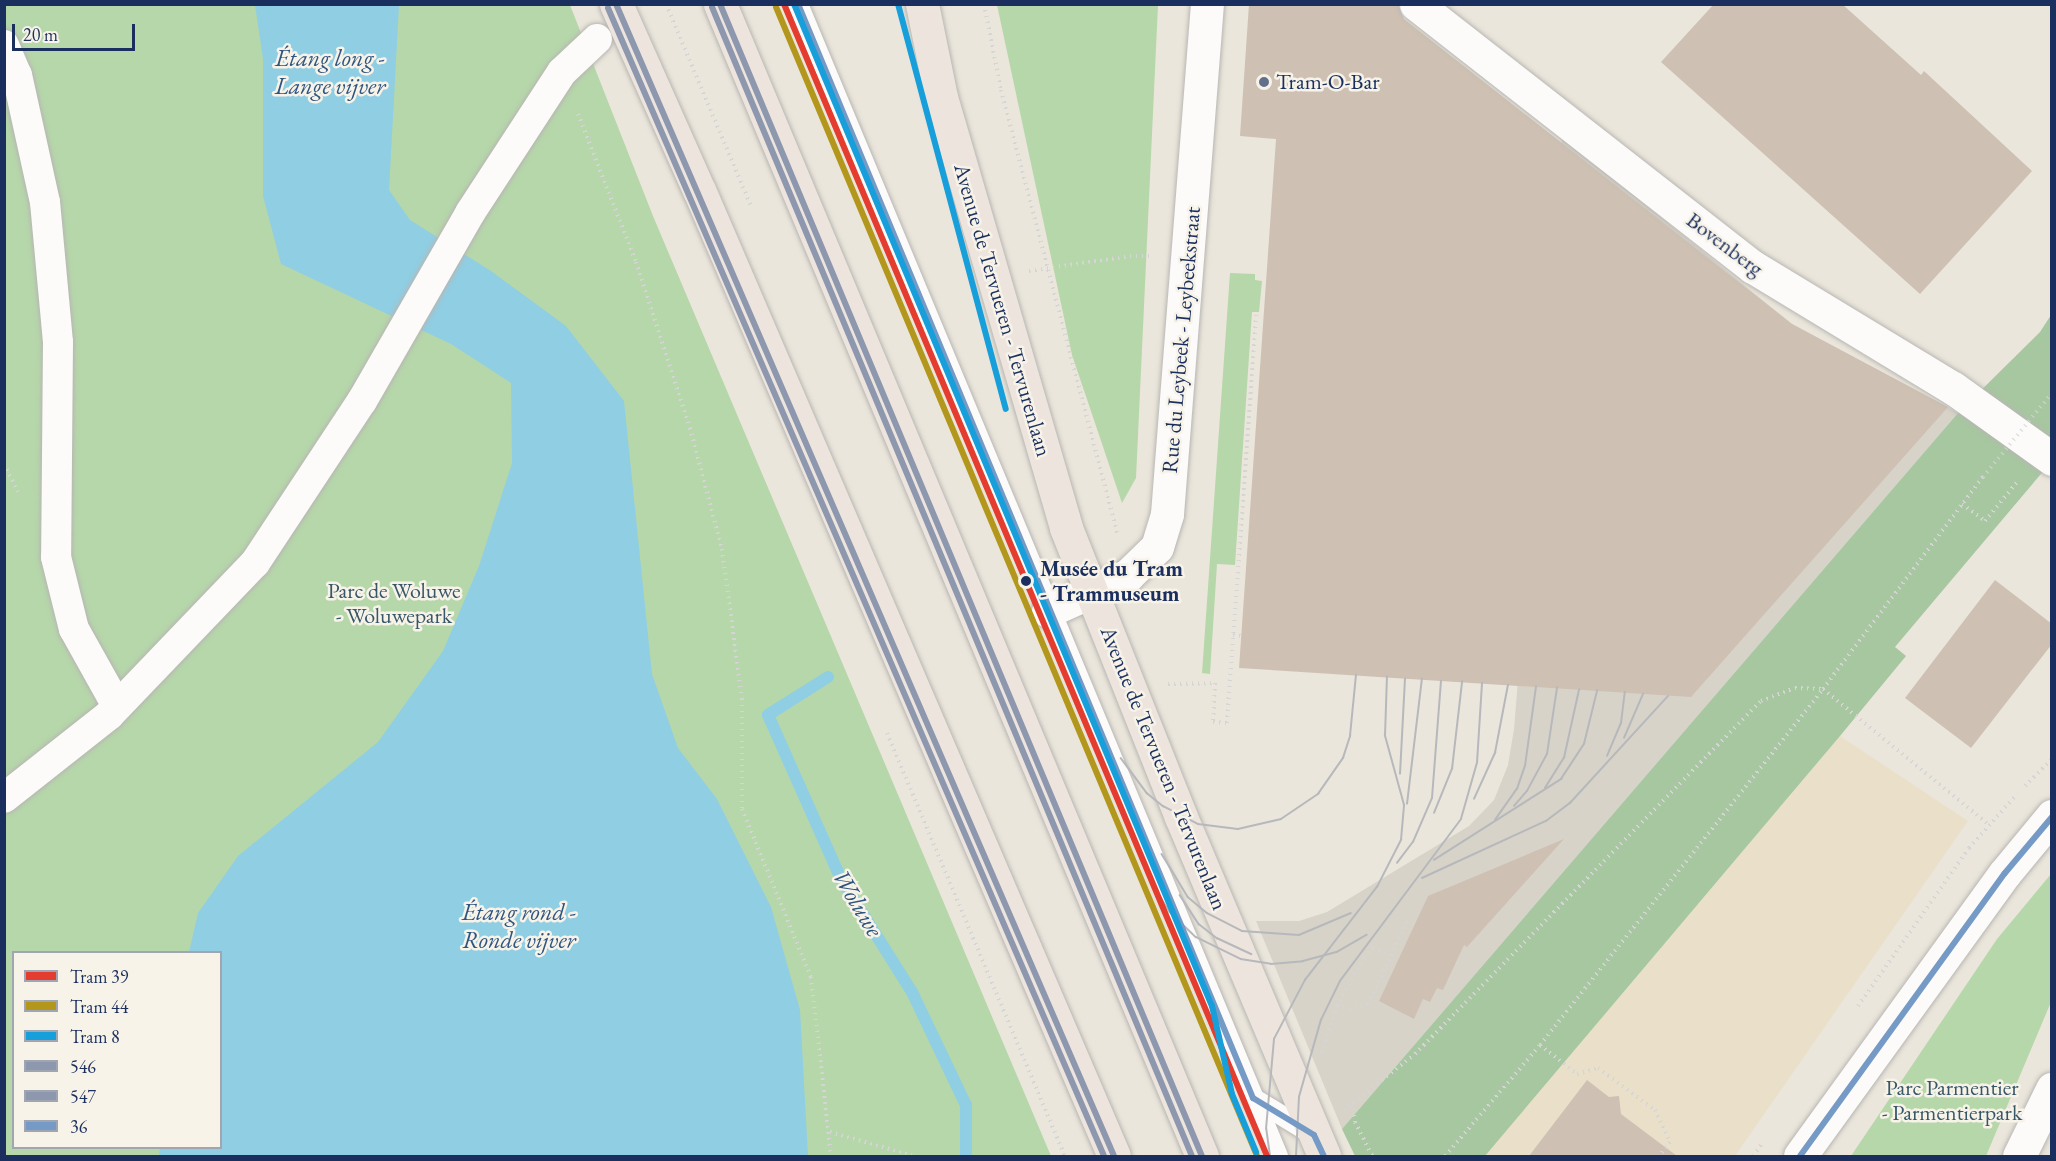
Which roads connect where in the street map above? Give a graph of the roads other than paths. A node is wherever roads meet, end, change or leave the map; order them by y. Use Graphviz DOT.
graph roads {
  1 [pos="616,4"];
  2 [pos="720,4"];
  3 [pos="798,4"];
  4 [pos="922,4"];
  5 [pos="1207,4"];
  6 [pos="1416,4"];
  7 [pos="597,39"];
  8 [pos="4,45"];
  9 [pos="2047,456"];
  10 [pos="1093,593"];
  11 [pos="1048,610"];
  12 [pos="117,706"];
  13 [pos="4,798"];
  14 [pos="2052,816"];
  15 [pos="2052,1089"];
  16 [pos="1253,1098"];
  17 [pos="1319,1146"];
  18 [pos="1114,1156"];
  19 [pos="1202,1156"];
  20 [pos="1278,1156"];
  21 [pos="1800,1156"];
  22 [pos="2019,1156"];
  1 -- 18 [label="main road"];
  2 -- 19 [label="main road"];
  3 -- 11 [label="lane"];
  4 -- 10 [label="main road, Avenue de Tervueren - Tervurenlaan"];
  5 -- 10 [label="street, Rue du Leybeek - Leybeekstraat"];
  6 -- 9 [label="street, Bovenberg"];
  7 -- 12 [label="street"];
  8 -- 12 [label="street"];
  10 -- 11 [label="street, Rue du Leybeek - Leybeekstraat"];
  10 -- 17 [label="main road, Avenue de Tervueren - Tervurenlaan"];
  11 -- 16 [label="lane"];
  12 -- 13 [label="street"];
  14 -- 21 [label="street"];
  15 -- 22 [label="street"];
  16 -- 17 [label="lane"];
  16 -- 20 [label="lane"];
}
